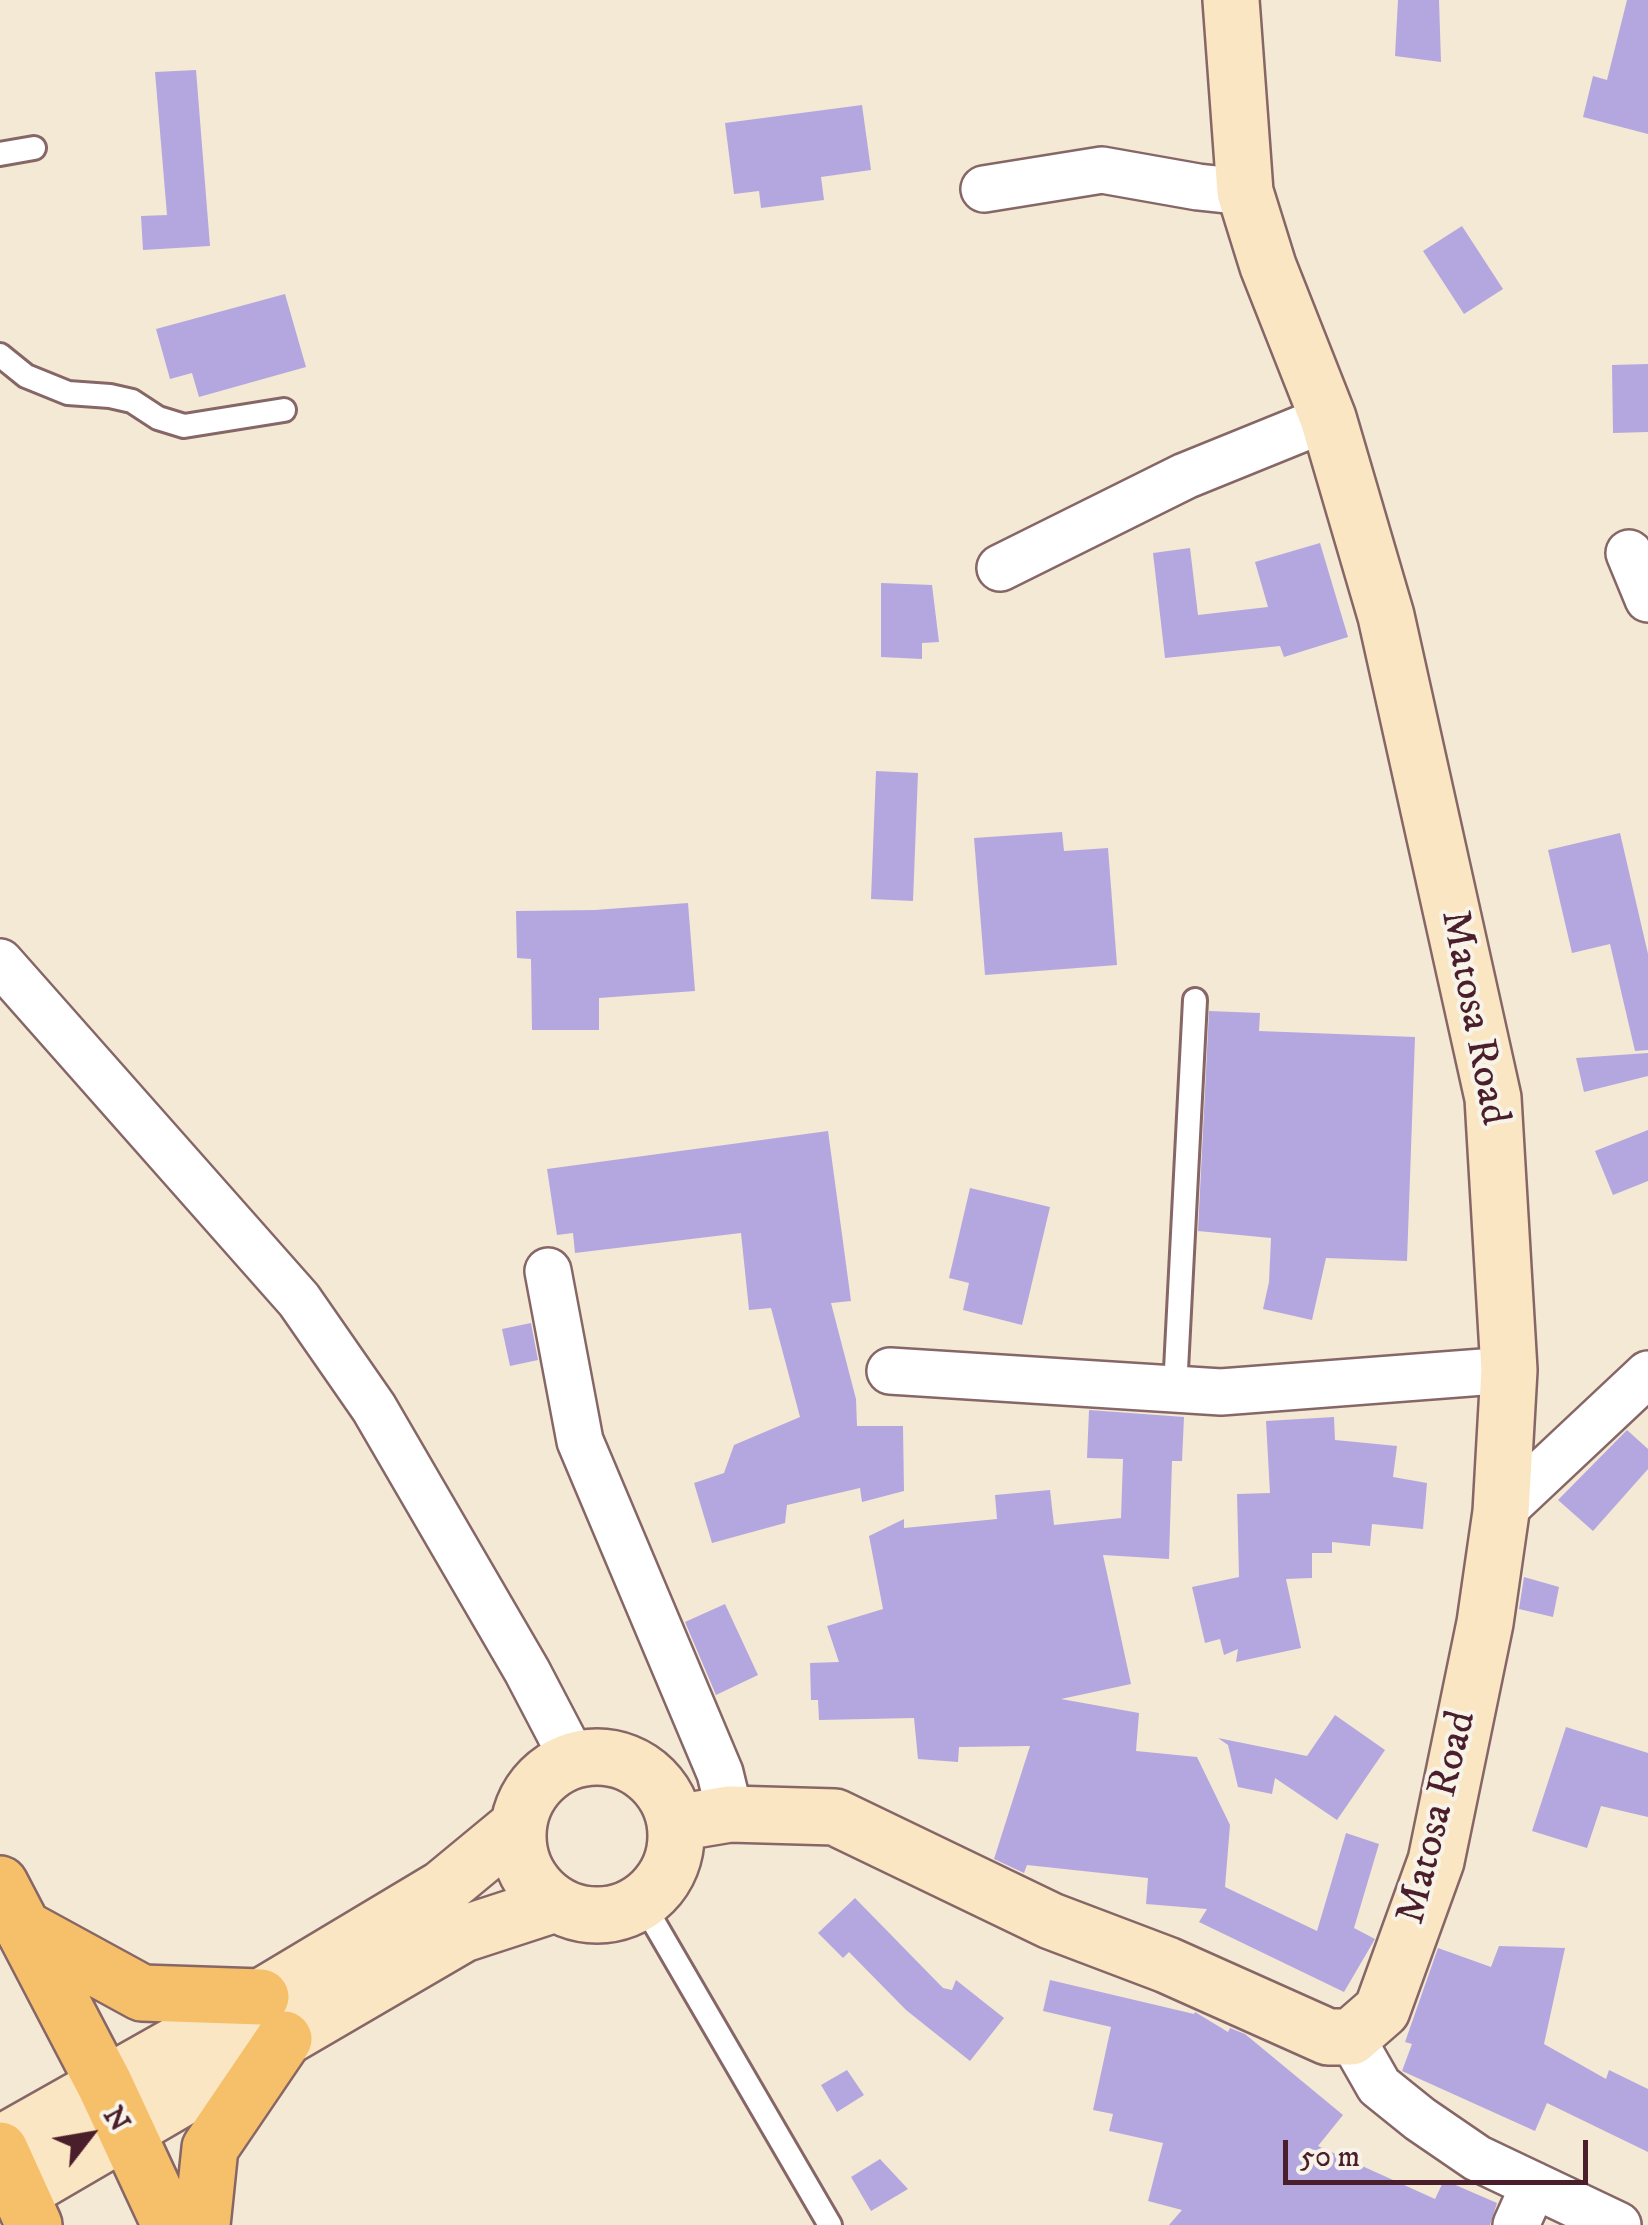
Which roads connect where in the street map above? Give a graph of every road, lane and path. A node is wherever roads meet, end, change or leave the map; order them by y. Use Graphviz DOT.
graph roads {
  1 [pos="1231,0"];
  2 [pos="34,148"];
  3 [pos="0,154"];
  4 [pos="984,190"];
  5 [pos="1245,192"];
  6 [pos="0,355"];
  7 [pos="284,410"];
  8 [pos="1328,418"];
  9 [pos="1629,553"];
  10 [pos="1000,568"];
  11 [pos="1648,600"];
  12 [pos="0,962"];
  13 [pos="1195,1000"];
  14 [pos="548,1272"];
  15 [pos="1509,1370"];
  16 [pos="890,1372"];
  17 [pos="1648,1374"];
  18 [pos="1175,1389"];
  19 [pos="1501,1512"];
  20 [pos="573,1759"];
  21 [pos="730,1814"];
  22 [pos="676,1823"];
  23 [pos="518,1826"];
  24 [pos="642,1902"];
  25 [pos="556,1904"];
  26 [pos="11,1906"];
  27 [pos="273,2018"];
  28 [pos="1351,2037"];
  29 [pos="116,2108"];
  30 [pos="11,2183"];
  31 [pos="1525,2205"];
  32 [pos="170,2225"];
  33 [pos="202,2225"];
  34 [pos="830,2225"];
  35 [pos="1618,2225"];
  1 -- 5 [label="street, Matosa Road"];
  2 -- 3 [label="lane"];
  4 -- 5 [label="street"];
  5 -- 8 [label="street, Matosa Road"];
  6 -- 7 [label="lane"];
  8 -- 10 [label="street"];
  8 -- 15 [label="street, Matosa Road"];
  9 -- 11 [label="street"];
  12 -- 20 [label="street"];
  13 -- 18 [label="lane"];
  14 -- 21 [label="street"];
  15 -- 18 [label="street"];
  15 -- 19 [label="street, Matosa Road"];
  16 -- 18 [label="street"];
  17 -- 19 [label="street"];
  19 -- 28 [label="street, Matosa Road"];
  20 -- 22 [label="street"];
  20 -- 23 [label="street"];
  21 -- 22 [label="street"];
  21 -- 28 [label="street"];
  22 -- 24 [label="street"];
  23 -- 25 [label="street"];
  23 -- 27 [label="street"];
  24 -- 25 [label="street"];
  24 -- 34 [label="lane"];
  25 -- 27 [label="street"];
  26 -- 27 [label="highway"];
  26 -- 29 [label="highway"];
  27 -- 29 [label="street"];
  27 -- 33 [label="highway"];
  28 -- 31 [label="street"];
  29 -- 30 [label="street"];
  29 -- 32 [label="highway"];
  31 -- 35 [label="street"];
}
